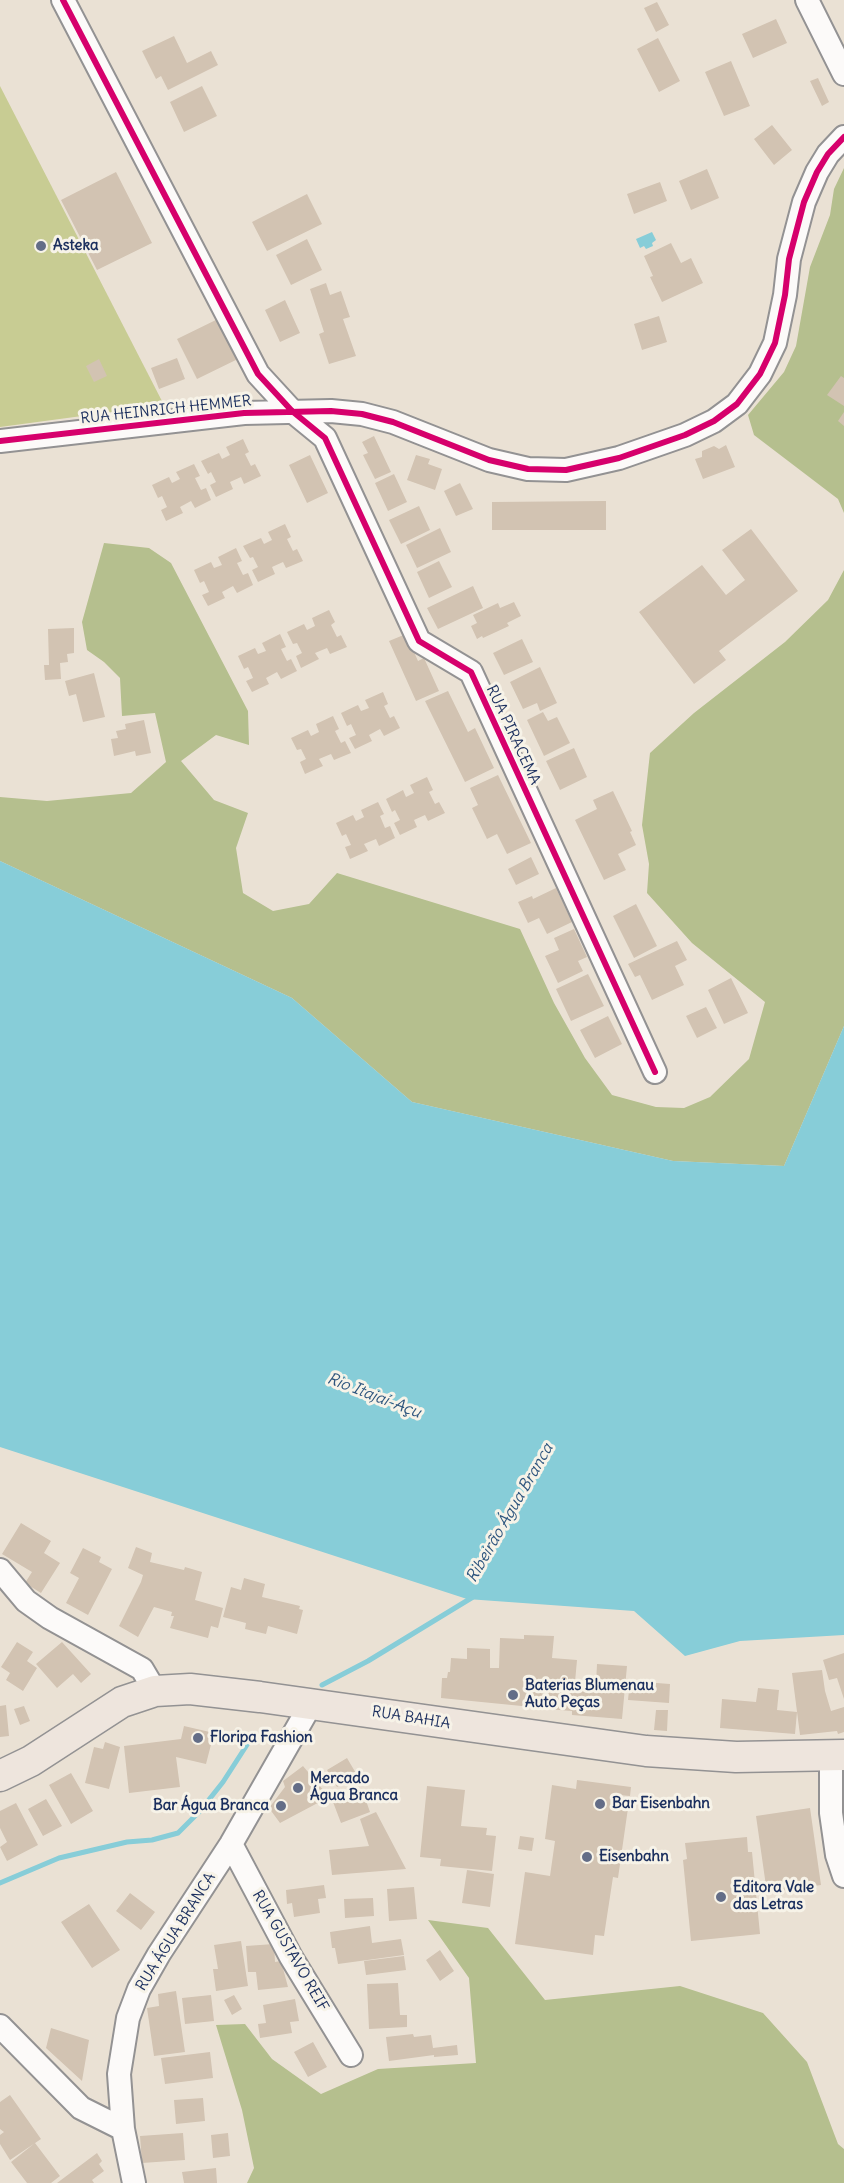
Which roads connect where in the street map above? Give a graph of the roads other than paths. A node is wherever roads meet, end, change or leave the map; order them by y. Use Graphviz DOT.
graph roads {
  1 [pos="63,0"];
  2 [pos="807,0"];
  3 [pos="844,74"];
  4 [pos="844,137"];
  5 [pos="292,411"];
  6 [pos="0,441"];
  7 [pos="655,1072"];
  8 [pos="0,1570"];
  9 [pos="155,1691"];
  10 [pos="311,1704"];
  11 [pos="837,1756"];
  12 [pos="0,1776"];
  13 [pos="231,1844"];
  14 [pos="844,1876"];
  15 [pos="0,2026"];
  16 [pos="351,2055"];
  17 [pos="123,2129"];
  18 [pos="134,2183"];
  1 -- 5 [label="street, RUA PIRACEMA"];
  2 -- 3 [label="street"];
  4 -- 5 [label="street, RUA HEINRICH HEMMER"];
  5 -- 6 [label="street, RUA HEINRICH HEMMER"];
  5 -- 7 [label="street, RUA PIRACEMA"];
  8 -- 9 [label="street"];
  9 -- 10 [label="main road, RUA BAHIA"];
  9 -- 12 [label="main road, RUA BAHIA"];
  10 -- 11 [label="main road, RUA BAHIA"];
  10 -- 13 [label="street, RUA ÁGUA BRANCA"];
  11 -- 14 [label="street"];
  13 -- 16 [label="street, RUA GUSTAVO REIF"];
  13 -- 17 [label="street, RUA ÁGUA BRANCA"];
  15 -- 17 [label="street"];
  17 -- 18 [label="street, RUA ÁGUA BRANCA"];
}
